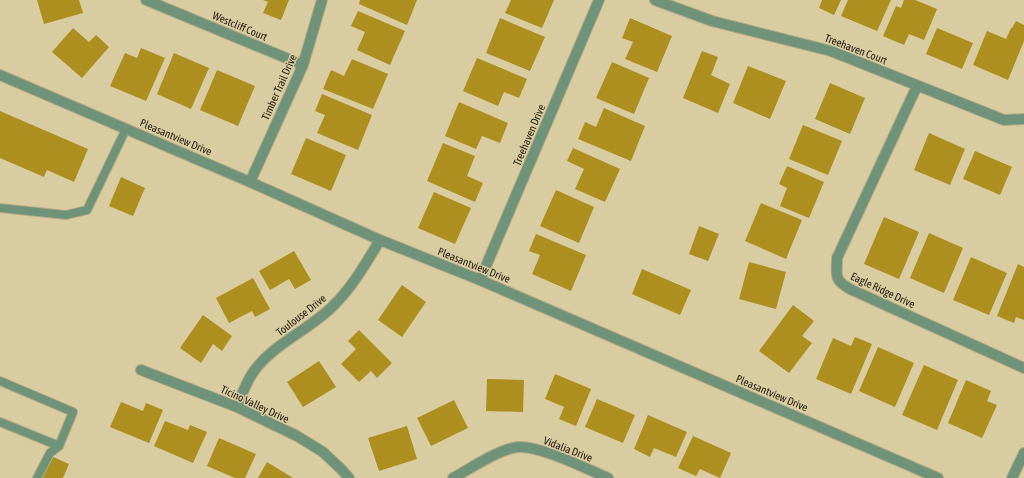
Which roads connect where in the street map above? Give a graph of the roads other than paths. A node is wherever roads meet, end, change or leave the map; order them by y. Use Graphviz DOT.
graph roads {
  1 [pos="146,0"];
  2 [pos="322,0"];
  3 [pos="599,0"];
  4 [pos="655,0"];
  5 [pos="303,65"];
  6 [pos="0,75"];
  7 [pos="917,86"];
  8 [pos="1024,119"];
  9 [pos="126,129"];
  10 [pos="250,182"];
  11 [pos="0,208"];
  12 [pos="380,240"];
  13 [pos="480,280"];
  14 [pos="1024,368"];
  15 [pos="141,370"];
  16 [pos="0,381"];
  17 [pos="237,407"];
  18 [pos="0,422"];
  19 [pos="59,446"];
  20 [pos="1024,453"];
  21 [pos="37,478"];
  22 [pos="349,478"];
  23 [pos="452,478"];
  24 [pos="608,478"];
  25 [pos="938,478"];
  26 [pos="1012,478"];
  1 -- 5 [label="street, Westcliff Court"];
  2 -- 5 [label="street, Timber Trail Drive"];
  3 -- 13 [label="street, Treehaven Drive"];
  4 -- 7 [label="street, Treehaven Court"];
  5 -- 10 [label="street, Timber Trail Drive"];
  6 -- 9 [label="street, Pleasantview Drive"];
  7 -- 8 [label="street, Treehaven Court"];
  7 -- 14 [label="street, Eagle Ridge Drive"];
  9 -- 10 [label="street, Pleasantview Drive"];
  9 -- 11 [label="lane"];
  10 -- 12 [label="street, Pleasantview Drive"];
  12 -- 13 [label="street, Pleasantview Drive"];
  12 -- 17 [label="street, Toulouse Drive"];
  13 -- 25 [label="street, Pleasantview Drive"];
  15 -- 17 [label="street, Ticino Valley Drive"];
  16 -- 19 [label="lane"];
  17 -- 22 [label="street, Ticino Valley Drive"];
  18 -- 19 [label="lane"];
  19 -- 21 [label="lane"];
  20 -- 26 [label="street"];
  23 -- 24 [label="street, Vidalia Drive"];
}
